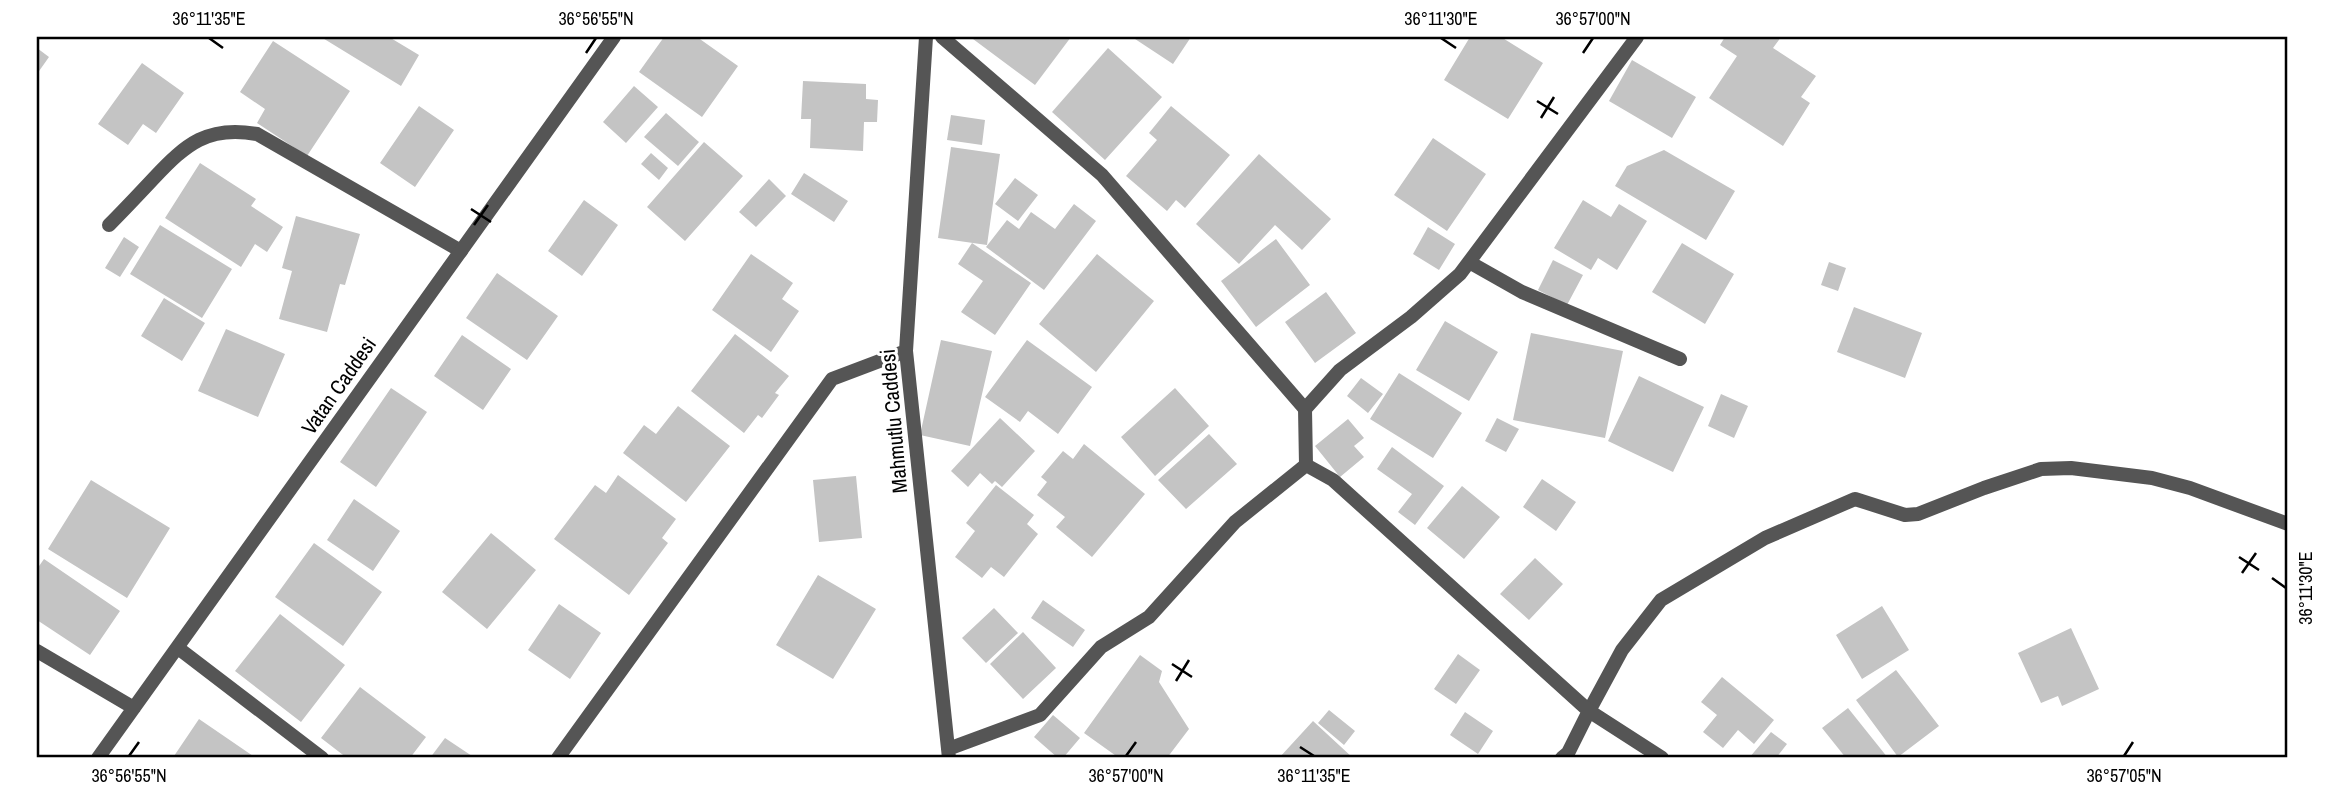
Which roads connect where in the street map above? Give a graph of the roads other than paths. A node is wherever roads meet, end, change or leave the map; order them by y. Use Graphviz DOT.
graph roads {
  1 [pos="614,37"];
  2 [pos="926,37"];
  3 [pos="942,37"];
  4 [pos="1637,37"];
  5 [pos="109,225"];
  6 [pos="461,251"];
  7 [pos="1469,262"];
  8 [pos="906,351"];
  9 [pos="1680,359"];
  10 [pos="1305,409"];
  11 [pos="1306,465"];
  12 [pos="2288,524"];
  13 [pos="178,649"];
  14 [pos="37,651"];
  15 [pos="134,708"];
  16 [pos="1589,711"];
  17 [pos="948,754"];
  18 [pos="98,758"];
  19 [pos="322,758"];
  20 [pos="558,758"];
  21 [pos="1562,758"];
  22 [pos="1662,758"];
  1 -- 6 [label="street, Vatan Caddesi"];
  2 -- 8 [label="street, Mahmutlu Caddesi"];
  3 -- 10 [label="street"];
  4 -- 7 [label="street"];
  5 -- 6 [label="street"];
  6 -- 13 [label="street, Vatan Caddesi"];
  7 -- 9 [label="street"];
  7 -- 10 [label="street"];
  8 -- 17 [label="street, Mahmutlu Caddesi"];
  8 -- 20 [label="street"];
  10 -- 11 [label="street"];
  11 -- 16 [label="street"];
  11 -- 17 [label="street"];
  12 -- 16 [label="street"];
  13 -- 15 [label="street, Vatan Caddesi"];
  13 -- 19 [label="street"];
  14 -- 15 [label="street"];
  15 -- 18 [label="street, Vatan Caddesi"];
  16 -- 21 [label="street"];
  16 -- 22 [label="street"];
}
